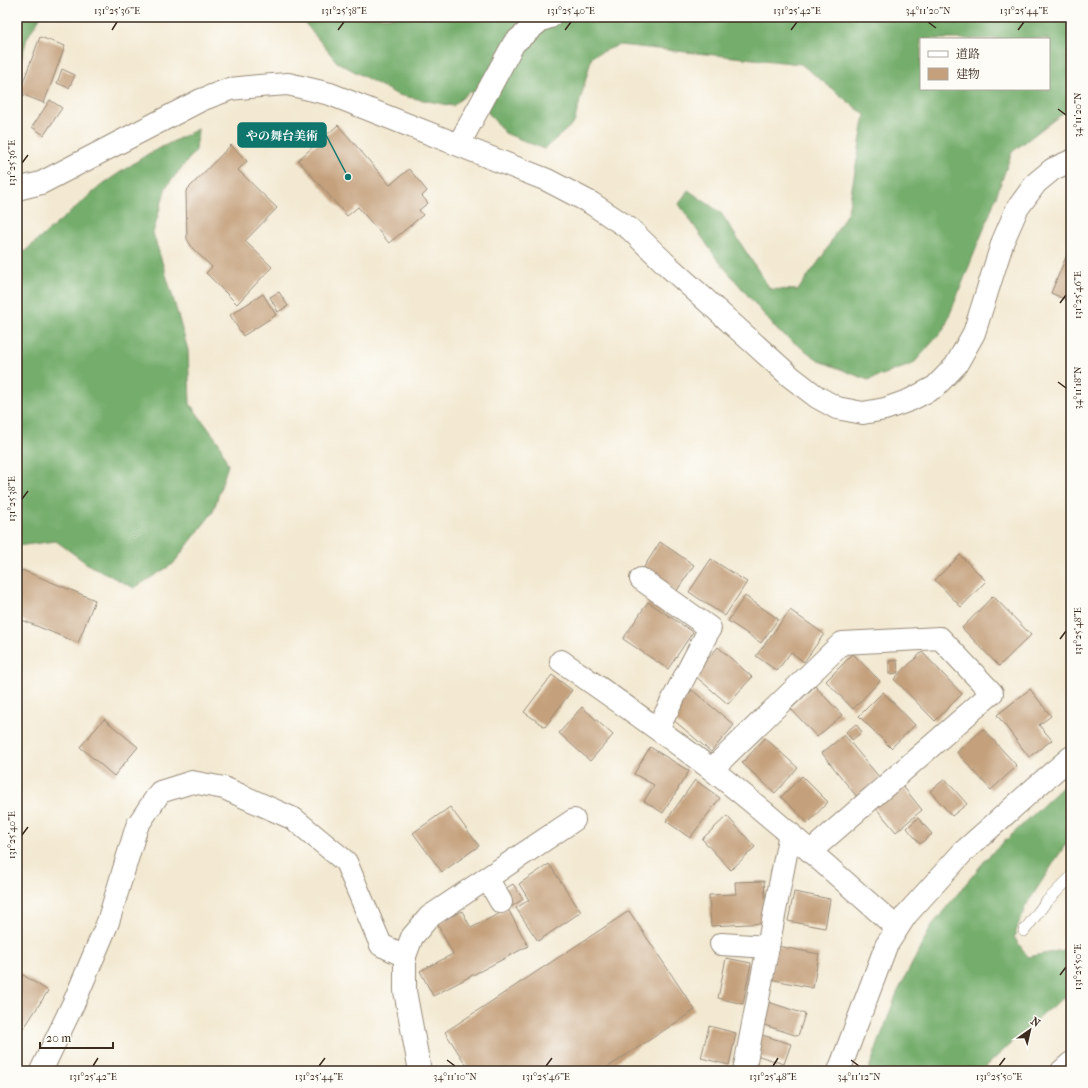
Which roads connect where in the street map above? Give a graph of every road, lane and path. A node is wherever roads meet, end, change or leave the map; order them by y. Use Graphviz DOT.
graph roads {
  1 [pos="550,17"];
  2 [pos="459,144"];
  3 [pos="1071,161"];
  4 [pos="17,189"];
  5 [pos="641,579"];
  6 [pos="561,661"];
  7 [pos="658,728"];
  8 [pos="1071,757"];
  9 [pos="712,769"];
  10 [pos="574,820"];
  11 [pos="790,833"];
  12 [pos="811,851"];
  13 [pos="1071,877"];
  14 [pos="487,878"];
  15 [pos="501,902"];
  16 [pos="897,928"];
  17 [pos="1024,931"];
  18 [pos="721,944"];
  19 [pos="768,947"];
  20 [pos="405,956"];
  21 [pos="1071,1063"];
  22 [pos="41,1071"];
  23 [pos="420,1071"];
  24 [pos="744,1071"];
  25 [pos="839,1071"];
  26 [pos="1062,1071"];
  1 -- 2 [label="main road"];
  2 -- 3 [label="main road"];
  2 -- 4 [label="main road"];
  5 -- 7 [label="main road"];
  6 -- 7 [label="main road"];
  7 -- 9 [label="main road"];
  8 -- 16 [label="main road"];
  9 -- 11 [label="main road"];
  9 -- 12 [label="main road"];
  10 -- 14 [label="main road"];
  11 -- 12 [label="main road"];
  11 -- 19 [label="main road"];
  12 -- 16 [label="main road"];
  13 -- 17 [label="lane"];
  14 -- 15 [label="main road"];
  14 -- 20 [label="main road"];
  16 -- 25 [label="main road"];
  18 -- 19 [label="main road"];
  19 -- 24 [label="main road"];
  20 -- 22 [label="main road"];
  20 -- 23 [label="main road"];
  21 -- 26 [label="main road"];
}
